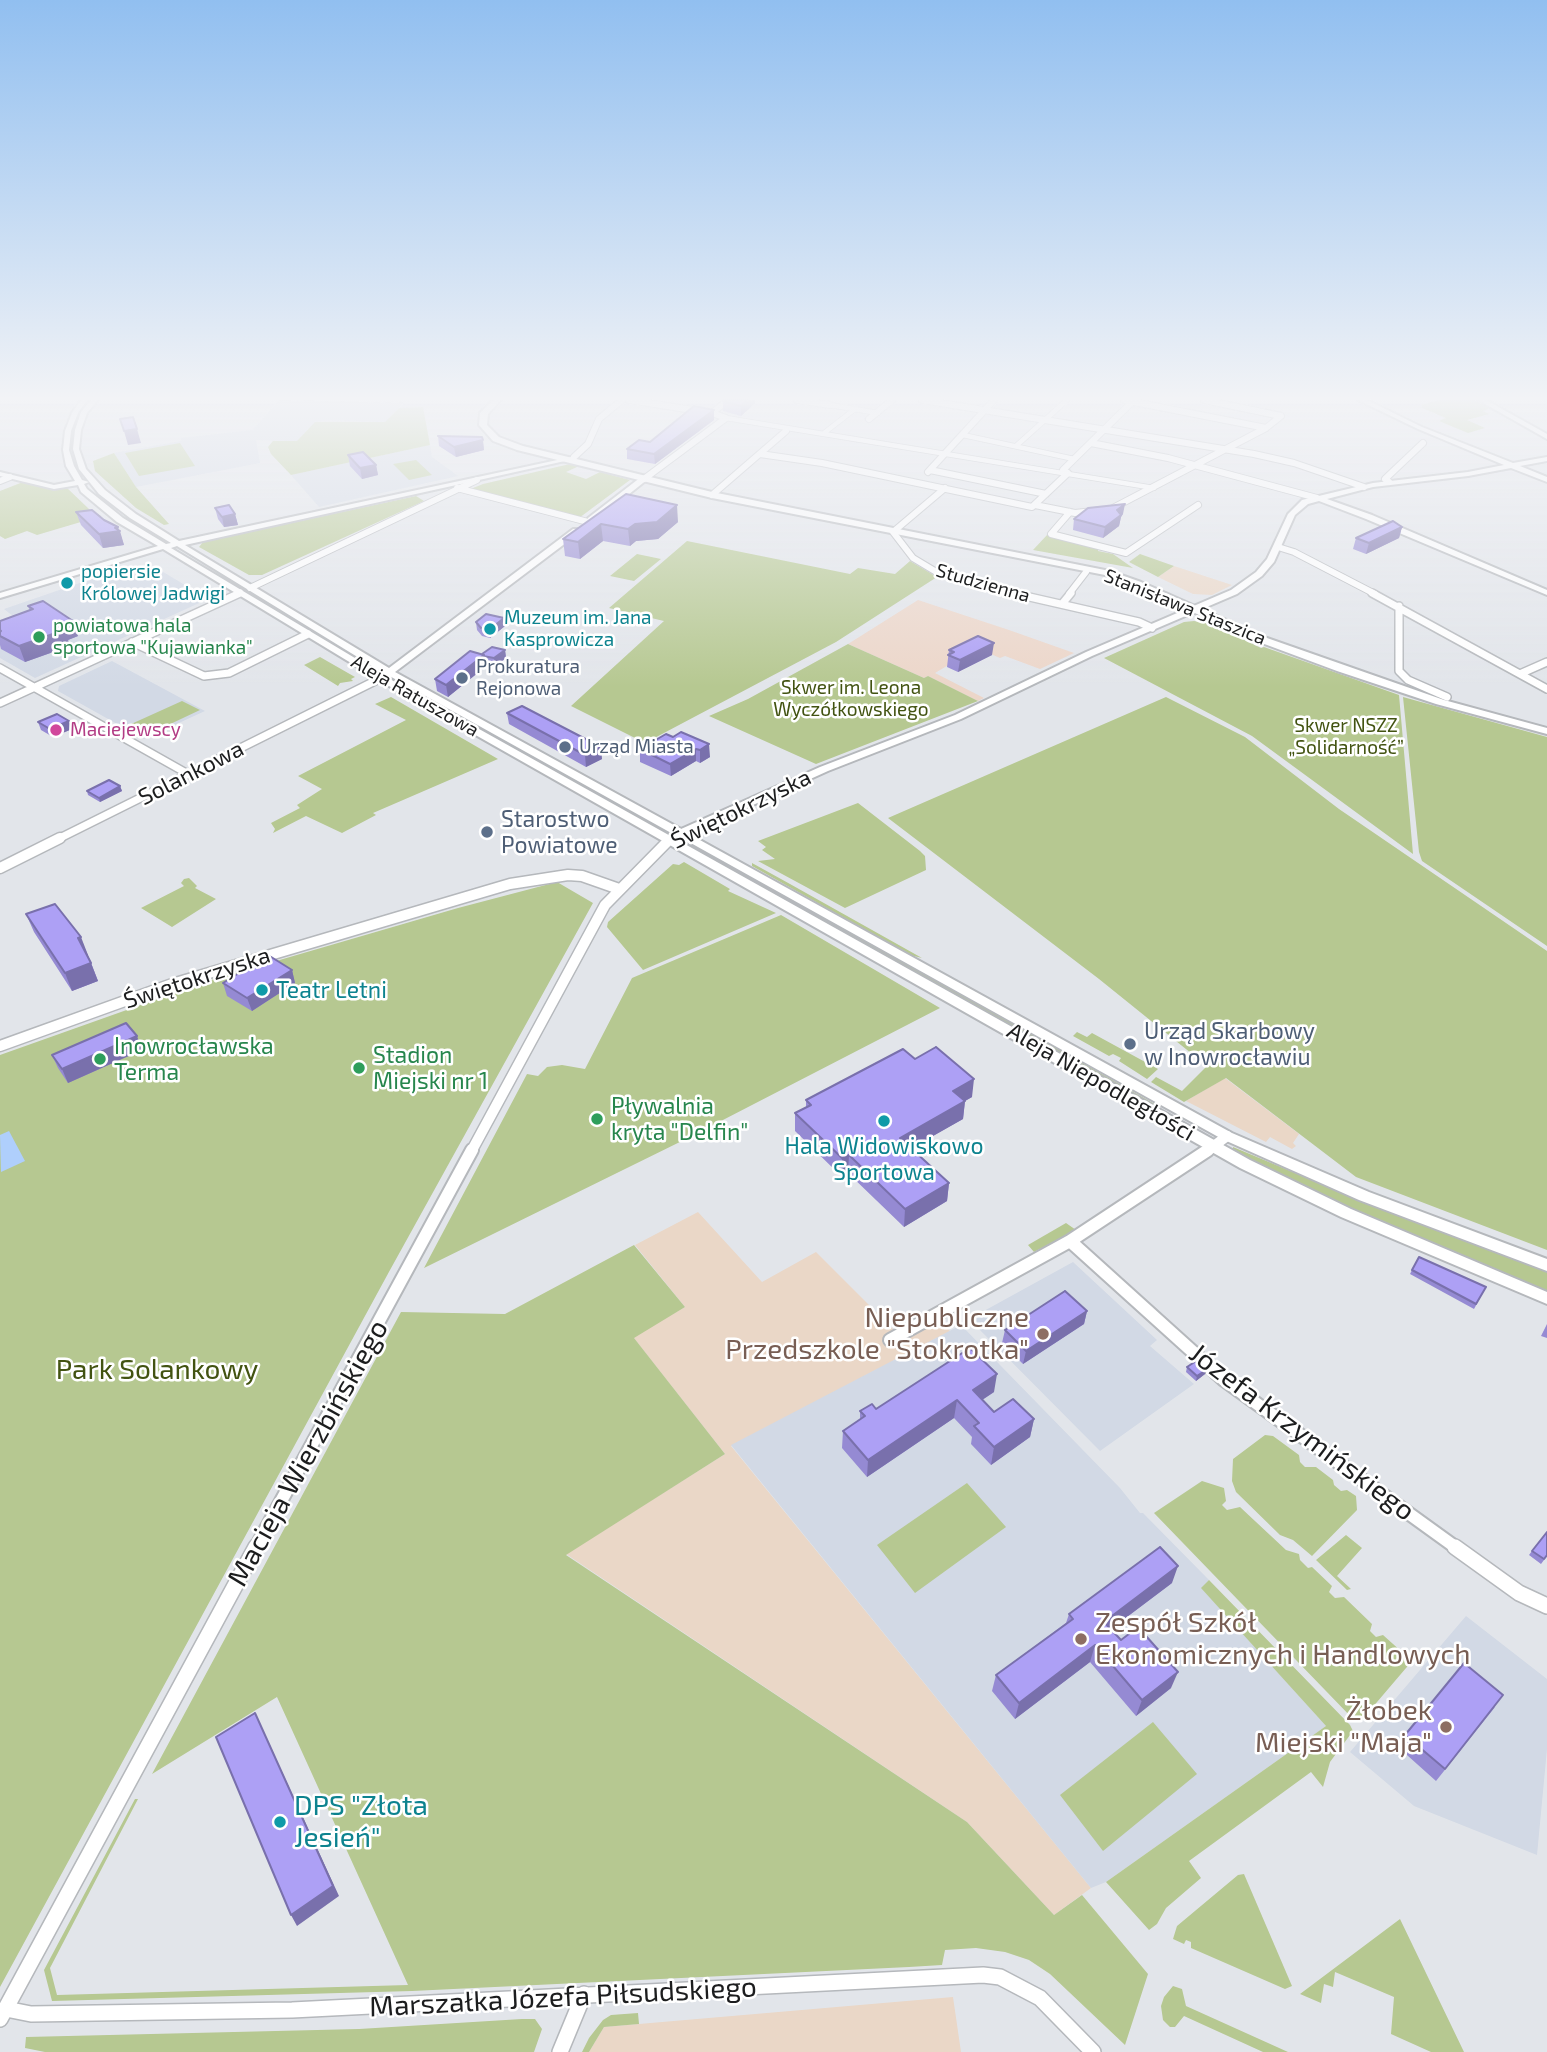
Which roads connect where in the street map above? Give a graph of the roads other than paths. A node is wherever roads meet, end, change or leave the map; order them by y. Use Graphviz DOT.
graph roads {
  1 [pos="92,496"];
  2 [pos="108,496"];
  3 [pos="401,496"];
  4 [pos="448,496"];
  5 [pos="483,496"];
  6 [pos="623,496"];
  7 [pos="728,496"];
  8 [pos="937,496"];
  9 [pos="984,496"];
  10 [pos="1044,496"];
  11 [pos="1139,496"];
  12 [pos="1309,496"];
  13 [pos="1327,496"];
  14 [pos="1317,498"];
  15 [pos="1198,505"];
  16 [pos="1034,506"];
  17 [pos="1070,512"];
  18 [pos="588,522"];
  19 [pos="896,530"];
  20 [pos="179,544"];
  21 [pos="163,547"];
  22 [pos="1278,547"];
  23 [pos="1086,572"];
  24 [pos="250,587"];
  25 [pos="240,593"];
  26 [pos="1547,593"];
  27 [pos="0,596"];
  28 [pos="1062,604"];
  29 [pos="1399,606"];
  30 [pos="1200,608"];
  31 [pos="1152,628"];
  32 [pos="308,634"];
  33 [pos="132,642"];
  34 [pos="1547,662"];
  35 [pos="0,668"];
  36 [pos="1522,673"];
  37 [pos="385,675"];
  38 [pos="34,688"];
  39 [pos="1547,689"];
  40 [pos="1447,697"];
  41 [pos="0,703"];
  42 [pos="1547,724"];
  43 [pos="1547,732"];
  44 [pos="188,774"];
  45 [pos="572,780"];
  46 [pos="682,832"];
  47 [pos="668,841"];
  48 [pos="0,868"];
  49 [pos="619,890"];
  50 [pos="0,1046"];
  51 [pos="1227,1136"];
  52 [pos="1215,1147"];
  53 [pos="1070,1241"];
  54 [pos="1547,1265"];
  55 [pos="1547,1298"];
  56 [pos="890,1340"];
  57 [pos="1547,1606"];
  58 [pos="584,1994"];
  59 [pos="3,2014"];
  60 [pos="560,2052"];
  61 [pos="1093,2052"];
  1 -- 21 [label="street, Aleja Ratuszowa"];
  2 -- 20 [label="street"];
  3 -- 20 [label="street"];
  4 -- 24 [label="street"];
  5 -- 18 [label="street"];
  6 -- 18 [label="street, Solankowa"];
  7 -- 19 [label="main road, Stanisława Staszica"];
  8 -- 19 [label="street"];
  9 -- 16 [label="street"];
  10 -- 16 [label="street"];
  11 -- 17 [label="street"];
  12 -- 14 [label="street"];
  13 -- 14 [label="street"];
  14 -- 22 [label="street, Świętokrzyska"];
  14 -- 26 [label="street"];
  15 -- 17 [label="street"];
  16 -- 17 [label="street"];
  18 -- 37 [label="street, Solankowa"];
  19 -- 28 [label="street, Studzienna"];
  19 -- 30 [label="main road, Stanisława Staszica"];
  20 -- 21 [label="street"];
  20 -- 24 [label="street, Aleja Ratuszowa"];
  21 -- 25 [label="street, Aleja Ratuszowa"];
  21 -- 27 [label="street"];
  22 -- 29 [label="street"];
  22 -- 30 [label="street, Świętokrzyska"];
  23 -- 28 [label="street"];
  24 -- 37 [label="street, Aleja Ratuszowa"];
  25 -- 32 [label="street, Aleja Ratuszowa"];
  25 -- 33 [label="street"];
  28 -- 31 [label="street, Studzienna"];
  29 -- 36 [label="street"];
  29 -- 40 [label="street"];
  30 -- 31 [label="street, Świętokrzyska"];
  30 -- 40 [label="main road, Stanisława Staszica"];
  30 -- 43 [label="main road, Stanisława Staszica"];
  31 -- 46 [label="street, Świętokrzyska"];
  32 -- 33 [label="street"];
  32 -- 37 [label="street, Aleja Ratuszowa"];
  33 -- 38 [label="street"];
  34 -- 36 [label="street"];
  35 -- 38 [label="street"];
  36 -- 39 [label="street"];
  37 -- 44 [label="street, Solankowa"];
  37 -- 45 [label="street, Aleja Ratuszowa"];
  38 -- 41 [label="street"];
  38 -- 44 [label="street"];
  40 -- 42 [label="main road, Stanisława Staszica"];
  44 -- 48 [label="street, Solankowa"];
  45 -- 46 [label="street, Aleja Ratuszowa"];
  45 -- 47 [label="street, Aleja Ratuszowa"];
  46 -- 47 [label="street, Świętokrzyska"];
  46 -- 51 [label="street, Aleja Niepodległości"];
  47 -- 49 [label="street, Świętokrzyska"];
  47 -- 52 [label="street, Aleja Niepodległości"];
  49 -- 50 [label="street, Świętokrzyska"];
  49 -- 59 [label="street, Macieja Wierzbińskiego"];
  51 -- 52 [label="street"];
  51 -- 54 [label="street, Aleja Niepodległości"];
  52 -- 53 [label="street"];
  52 -- 55 [label="street, Aleja Niepodległości"];
  53 -- 56 [label="street"];
  53 -- 57 [label="street, Józefa Krzymińskiego"];
  58 -- 59 [label="street, Marszałka Józefa Piłsudskiego"];
  58 -- 60 [label="street"];
  58 -- 61 [label="street, Marszałka Józefa Piłsudskiego"];
}
